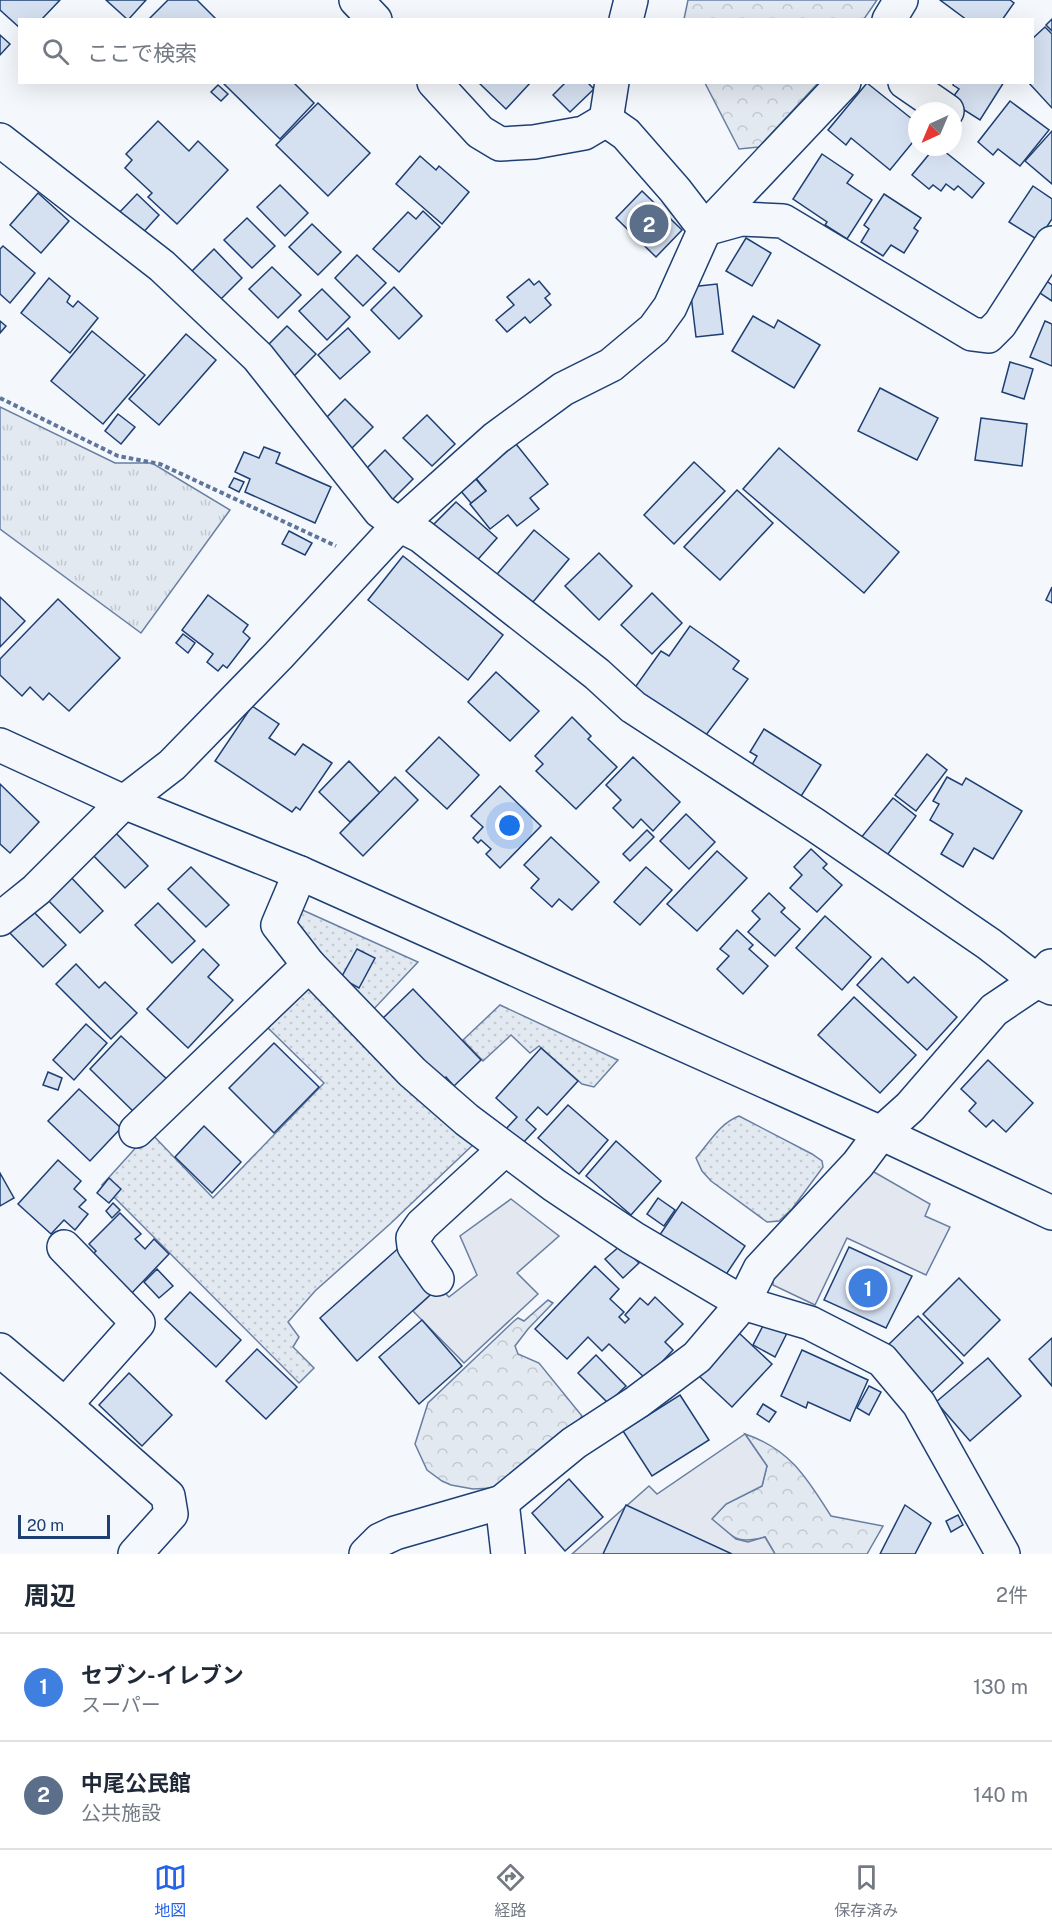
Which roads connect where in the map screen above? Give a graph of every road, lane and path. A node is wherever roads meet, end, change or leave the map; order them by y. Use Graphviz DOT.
graph roads {
  1 [pos="356,0"];
  2 [pos="631,0"];
  3 [pos="901,0"];
  4 [pos="373,18"];
  5 [pos="626,18"];
  6 [pos="890,18"];
  7 [pos="436,84"];
  8 [pos="612,84"];
  9 [pos="842,84"];
  10 [pos="908,84"];
  11 [pos="934,102"];
  12 [pos="606,120"];
  13 [pos="0,140"];
  14 [pos="705,229"];
  15 [pos="1052,243"];
  16 [pos="0,398"];
  17 [pos="399,525"];
  18 [pos="367,560"];
  19 [pos="0,745"];
  20 [pos="124,802"];
  21 [pos="300,873"];
  22 [pos="0,919"];
  23 [pos="309,965"];
  24 [pos="1047,978"];
  25 [pos="136,1131"];
  26 [pos="881,1133"];
  27 [pos="505,1149"];
  28 [pos="1052,1213"];
  29 [pos="64,1247"];
  30 [pos="437,1279"];
  31 [pos="743,1303"];
  32 [pos="0,1350"];
  33 [pos="65,1405"];
  34 [pos="502,1502"];
  35 [pos="135,1554"];
  36 [pos="366,1554"];
  37 [pos="508,1554"];
  38 [pos="1003,1554"];
  1 -- 4 [label="street"];
  2 -- 5 [label="street"];
  3 -- 6 [label="street"];
  7 -- 12 [label="street"];
  8 -- 12 [label="street"];
  9 -- 14 [label="street"];
  10 -- 11 [label="street"];
  12 -- 14 [label="street"];
  13 -- 17 [label="street"];
  14 -- 15 [label="street"];
  14 -- 17 [label="street"];
  16 -- 18 [label="path"];
  17 -- 18 [label="street"];
  17 -- 24 [label="street"];
  18 -- 20 [label="street"];
  19 -- 20 [label="street"];
  20 -- 21 [label="street"];
  20 -- 22 [label="street"];
  21 -- 23 [label="street"];
  21 -- 26 [label="street"];
  23 -- 25 [label="street"];
  23 -- 27 [label="street"];
  24 -- 26 [label="street"];
  26 -- 28 [label="street"];
  26 -- 31 [label="street"];
  27 -- 30 [label="street"];
  27 -- 31 [label="street"];
  29 -- 33 [label="street"];
  31 -- 34 [label="street"];
  31 -- 38 [label="street"];
  32 -- 33 [label="street"];
  33 -- 35 [label="street"];
  34 -- 36 [label="street"];
  34 -- 37 [label="street"];
}
